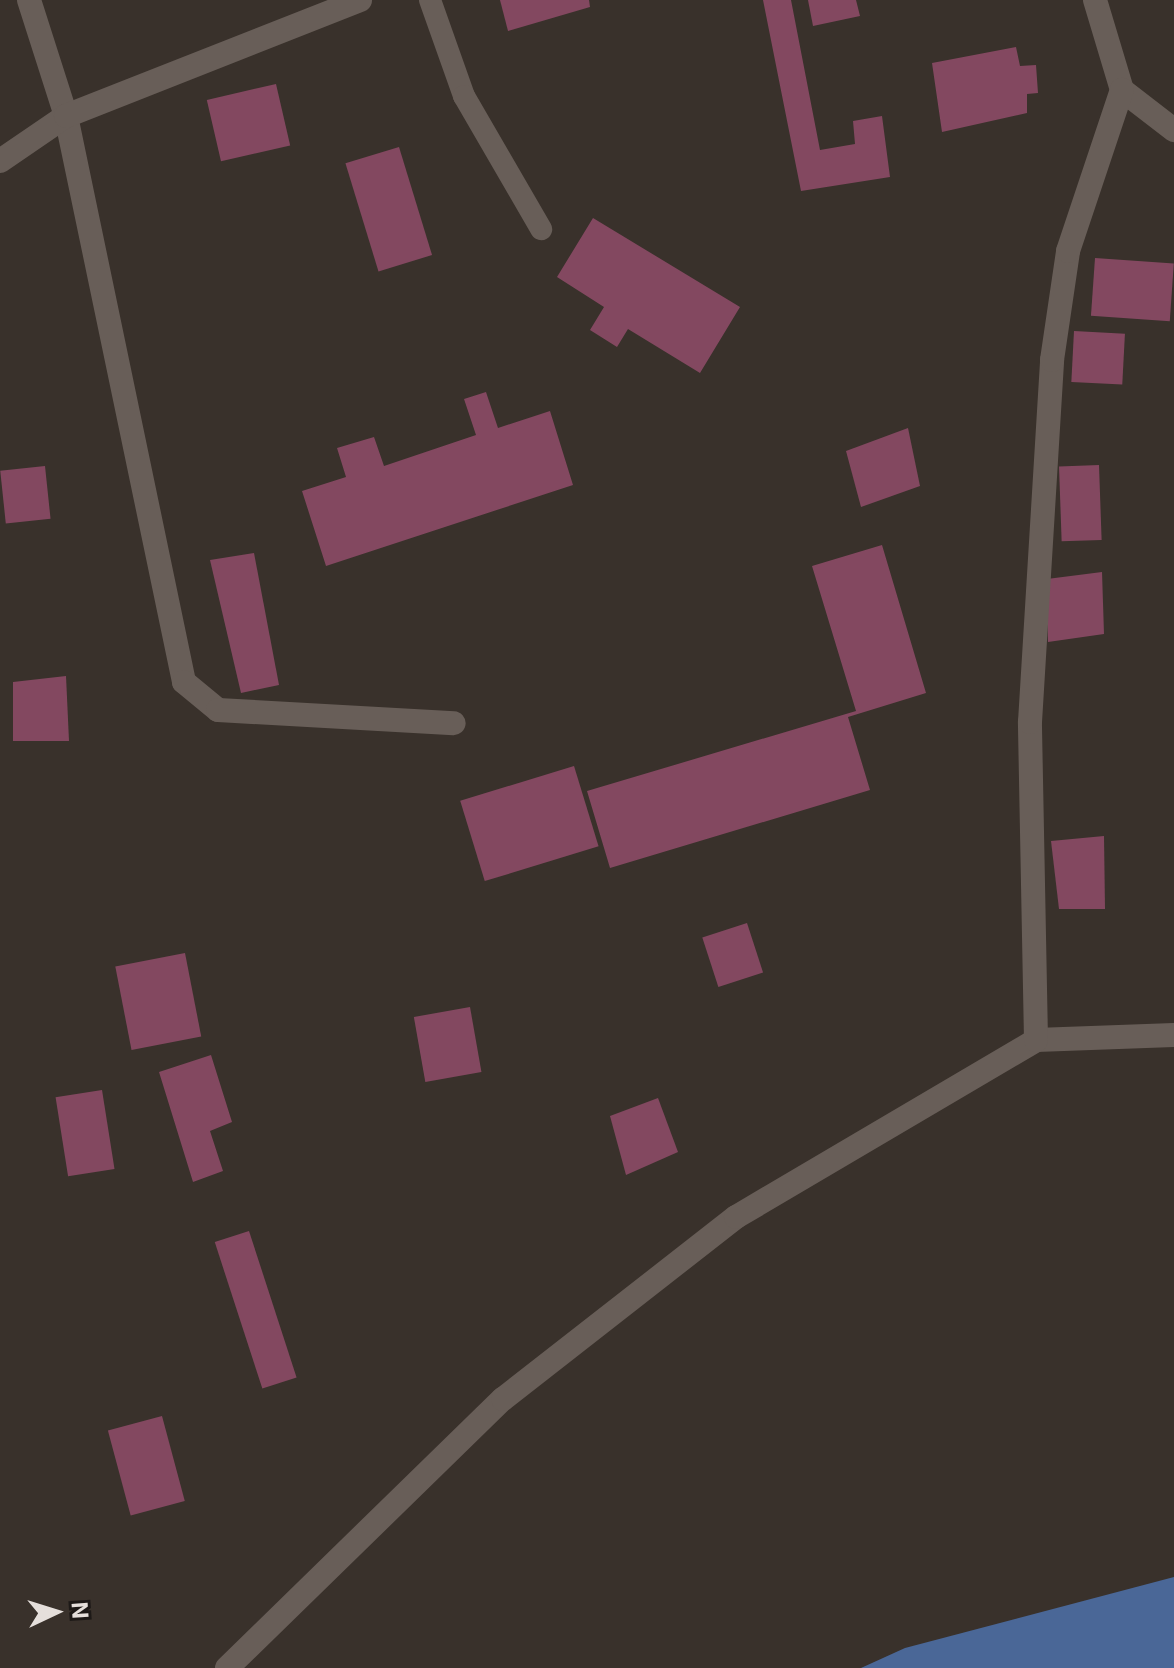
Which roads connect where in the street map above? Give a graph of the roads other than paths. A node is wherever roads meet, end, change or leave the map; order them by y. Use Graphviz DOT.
graph roads {
  1 [pos="29,0"];
  2 [pos="360,0"];
  3 [pos="430,0"];
  4 [pos="1095,0"];
  5 [pos="322,7"];
  6 [pos="1122,90"];
  7 [pos="66,116"];
  8 [pos="1174,130"];
  9 [pos="0,161"];
  10 [pos="541,229"];
  11 [pos="454,723"];
  12 [pos="1174,1035"];
  13 [pos="1036,1040"];
  14 [pos="227,1668"];
  1 -- 7 [label="street"];
  2 -- 5 [label="street"];
  3 -- 10 [label="lane"];
  4 -- 6 [label="street"];
  5 -- 7 [label="street"];
  6 -- 8 [label="street"];
  6 -- 13 [label="street"];
  7 -- 9 [label="street"];
  7 -- 11 [label="street"];
  12 -- 13 [label="street"];
  13 -- 14 [label="street"];
}
